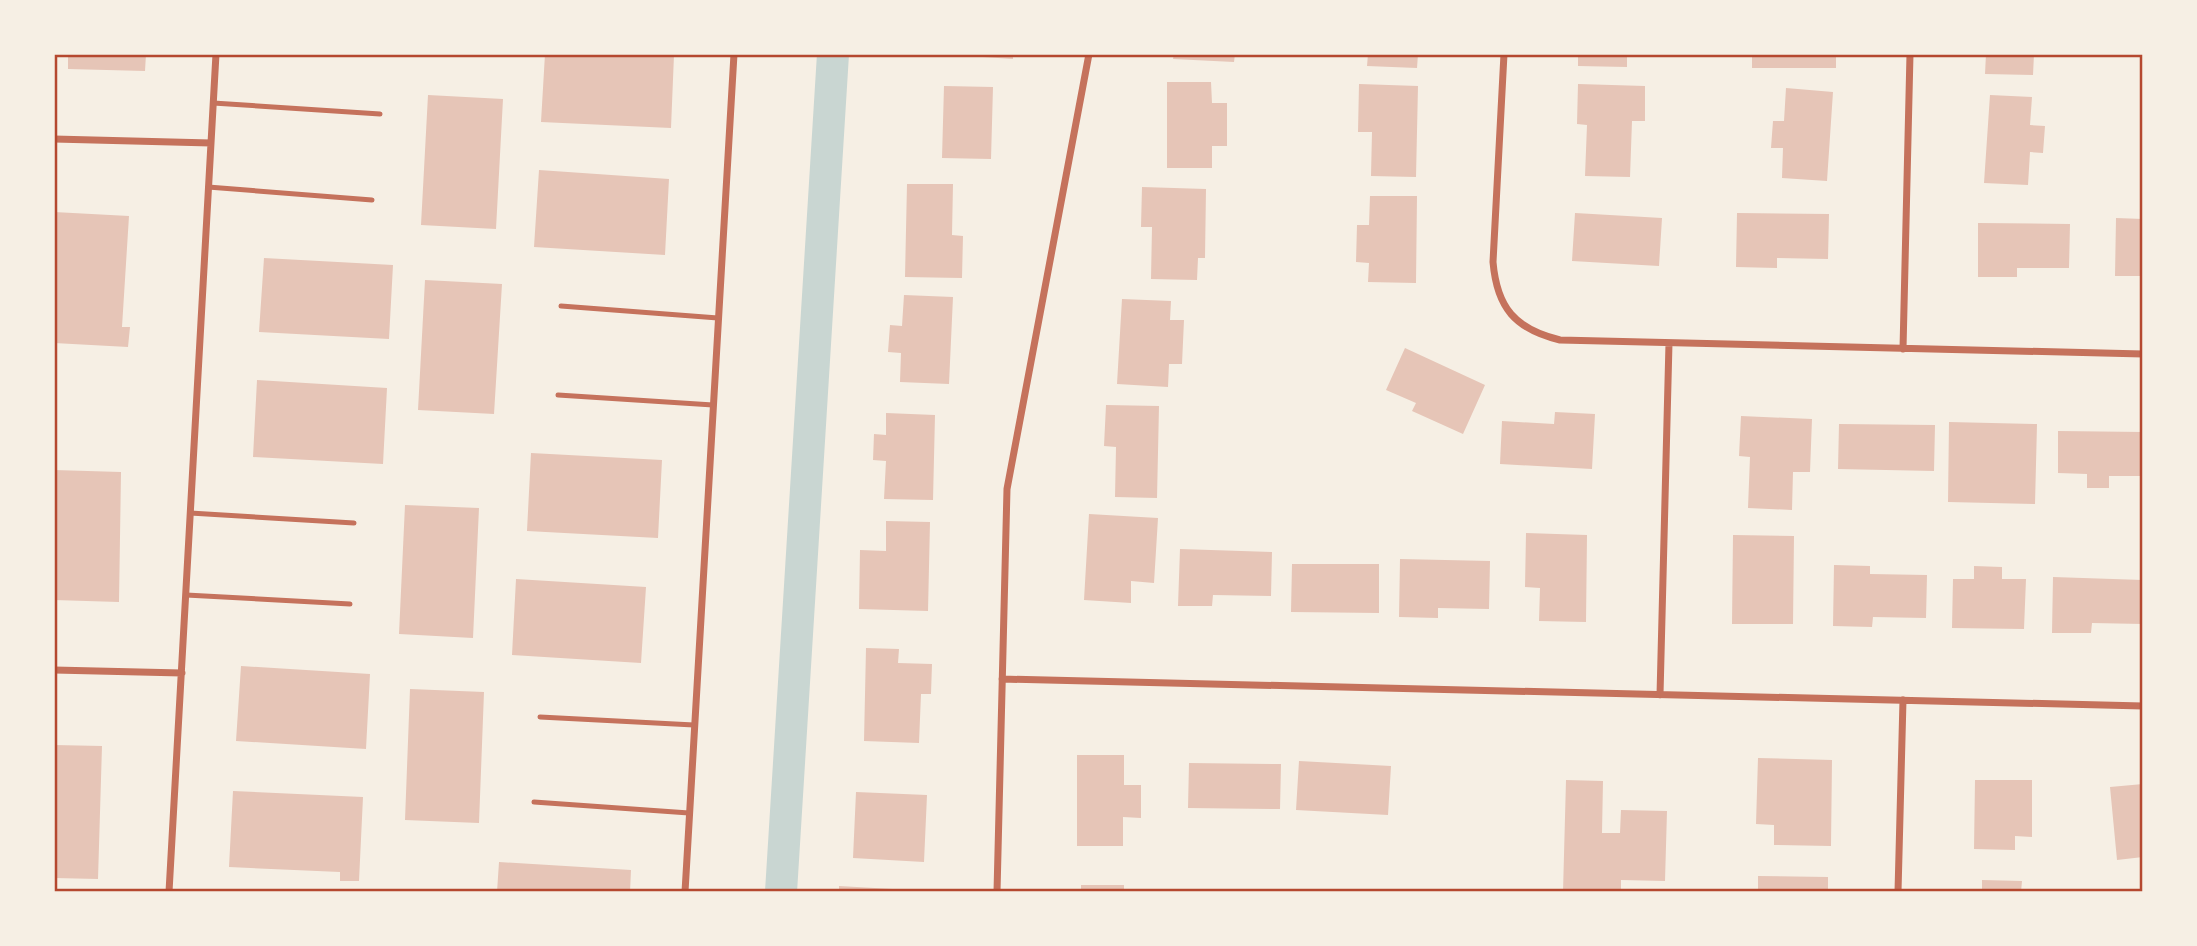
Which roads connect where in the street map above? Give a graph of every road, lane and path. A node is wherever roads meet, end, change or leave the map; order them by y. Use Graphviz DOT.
graph roads {
  1 [pos="216,54"];
  2 [pos="734,54"];
  3 [pos="1089,54"];
  4 [pos="1504,54"];
  5 [pos="1910,54"];
  6 [pos="213,103"];
  7 [pos="380,114"];
  8 [pos="54,139"];
  9 [pos="211,143"];
  10 [pos="208,187"];
  11 [pos="372,200"];
  12 [pos="561,306"];
  13 [pos="718,318"];
  14 [pos="1669,343"];
  15 [pos="1903,349"];
  16 [pos="2143,354"];
  17 [pos="558,395"];
  18 [pos="713,405"];
  19 [pos="190,513"];
  20 [pos="354,523"];
  21 [pos="186,595"];
  22 [pos="350,604"];
  23 [pos="54,670"];
  24 [pos="181,673"];
  25 [pos="1002,679"];
  26 [pos="1660,695"];
  27 [pos="1903,700"];
  28 [pos="2143,706"];
  29 [pos="540,717"];
  30 [pos="694,725"];
  31 [pos="534,802"];
  32 [pos="689,813"];
  33 [pos="169,892"];
  34 [pos="685,892"];
  35 [pos="997,892"];
  36 [pos="1898,892"];
  1 -- 6 [label="street"];
  2 -- 13 [label="street"];
  3 -- 25 [label="street"];
  4 -- 14 [label="street"];
  5 -- 15 [label="street"];
  6 -- 7 [label="lane"];
  6 -- 9 [label="street"];
  8 -- 9 [label="street"];
  9 -- 10 [label="street"];
  10 -- 11 [label="lane"];
  10 -- 19 [label="street"];
  12 -- 13 [label="lane"];
  13 -- 18 [label="street"];
  14 -- 15 [label="street"];
  14 -- 26 [label="street"];
  15 -- 16 [label="street"];
  17 -- 18 [label="lane"];
  18 -- 30 [label="street"];
  19 -- 20 [label="lane"];
  19 -- 21 [label="street"];
  21 -- 22 [label="lane"];
  21 -- 24 [label="street"];
  23 -- 24 [label="street"];
  24 -- 33 [label="street"];
  25 -- 26 [label="street"];
  25 -- 35 [label="street"];
  26 -- 27 [label="street"];
  27 -- 28 [label="street"];
  27 -- 36 [label="street"];
  29 -- 30 [label="lane"];
  30 -- 32 [label="street"];
  31 -- 32 [label="lane"];
  32 -- 34 [label="street"];
}
